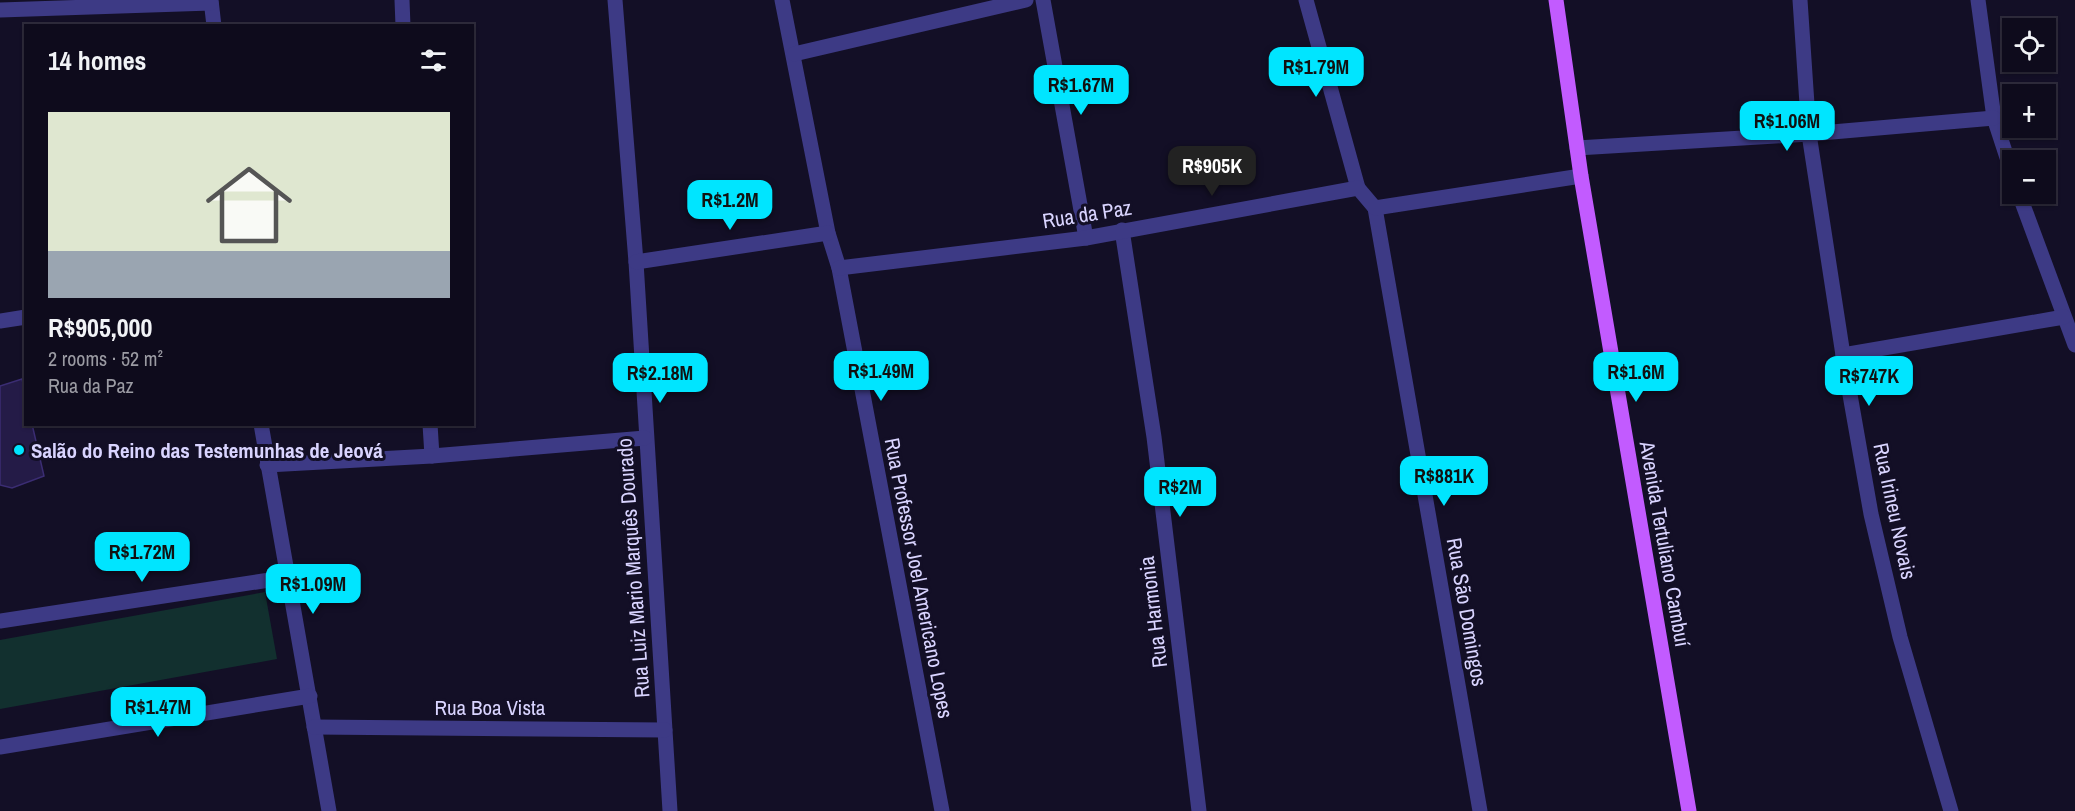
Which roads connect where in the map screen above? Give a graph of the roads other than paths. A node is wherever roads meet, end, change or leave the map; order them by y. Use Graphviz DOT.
graph roads {
  1 [pos="402,0"];
  2 [pos="615,0"];
  3 [pos="782,0"];
  4 [pos="1026,0"];
  5 [pos="1043,0"];
  6 [pos="1306,0"];
  7 [pos="1556,0"];
  8 [pos="1800,0"];
  9 [pos="1978,0"];
  10 [pos="211,2"];
  11 [pos="0,10"];
  12 [pos="214,24"];
  13 [pos="404,24"];
  14 [pos="794,54"];
  15 [pos="1994,118"];
  16 [pos="1809,134"];
  17 [pos="1578,148"];
  18 [pos="2004,150"];
  19 [pos="1581,176"];
  20 [pos="1358,188"];
  21 [pos="2023,204"];
  22 [pos="1375,208"];
  23 [pos="1122,230"];
  24 [pos="828,233"];
  25 [pos="1086,238"];
  26 [pos="636,262"];
  27 [pos="839,268"];
  28 [pos="2064,316"];
  29 [pos="24,317"];
  30 [pos="0,321"];
  31 [pos="2075,345"];
  32 [pos="1843,355"];
  33 [pos="261,426"];
  34 [pos="430,426"];
  35 [pos="645,438"];
  36 [pos="432,456"];
  37 [pos="267,465"];
  38 [pos="289,577"];
  39 [pos="0,621"];
  40 [pos="310,696"];
  41 [pos="314,727"];
  42 [pos="665,730"];
  43 [pos="0,747"];
  44 [pos="329,811"];
  45 [pos="670,811"];
  46 [pos="942,811"];
  47 [pos="1199,811"];
  48 [pos="1480,811"];
  49 [pos="1689,811"];
  50 [pos="1951,811"];
  1 -- 13 [label="street"];
  2 -- 26 [label="street, Rua Luiz Mario Marquês Dourado"];
  3 -- 14 [label="street, Rua Professor Joel Americano Lopes"];
  4 -- 14 [label="street"];
  5 -- 25 [label="street"];
  6 -- 20 [label="street"];
  7 -- 17 [label="main road, Avenida Tertuliano Cambuí"];
  8 -- 16 [label="street, Rua Irineu Novais"];
  9 -- 15 [label="street"];
  10 -- 11 [label="street"];
  10 -- 12 [label="street"];
  14 -- 24 [label="street, Rua Professor Joel Americano Lopes"];
  15 -- 16 [label="street"];
  15 -- 18 [label="street"];
  16 -- 17 [label="street"];
  16 -- 32 [label="street, Rua Irineu Novais"];
  17 -- 19 [label="main road, Avenida Tertuliano Cambuí"];
  19 -- 22 [label="street"];
  19 -- 49 [label="main road, Avenida Tertuliano Cambuí"];
  20 -- 22 [label="street"];
  20 -- 23 [label="street, Rua da Paz"];
  21 -- 28 [label="street"];
  22 -- 48 [label="street, Rua São Domingos"];
  23 -- 25 [label="street, Rua da Paz"];
  23 -- 47 [label="street, Rua Harmonia"];
  24 -- 26 [label="street"];
  24 -- 27 [label="street, Rua Professor Joel Americano Lopes"];
  25 -- 27 [label="street, Rua da Paz"];
  26 -- 35 [label="street, Rua Luiz Mario Marquês Dourado"];
  27 -- 46 [label="street, Rua Professor Joel Americano Lopes"];
  28 -- 31 [label="street"];
  28 -- 32 [label="street"];
  29 -- 30 [label="street"];
  32 -- 50 [label="street, Rua Irineu Novais"];
  33 -- 37 [label="street"];
  34 -- 36 [label="street"];
  35 -- 36 [label="street"];
  35 -- 42 [label="street, Rua Luiz Mario Marquês Dourado"];
  36 -- 37 [label="street"];
  37 -- 38 [label="street"];
  38 -- 39 [label="street"];
  38 -- 40 [label="street"];
  40 -- 41 [label="street"];
  40 -- 43 [label="street"];
  41 -- 42 [label="street, Rua Boa Vista"];
  41 -- 44 [label="street"];
  42 -- 45 [label="street, Rua Luiz Mario Marquês Dourado"];
}
